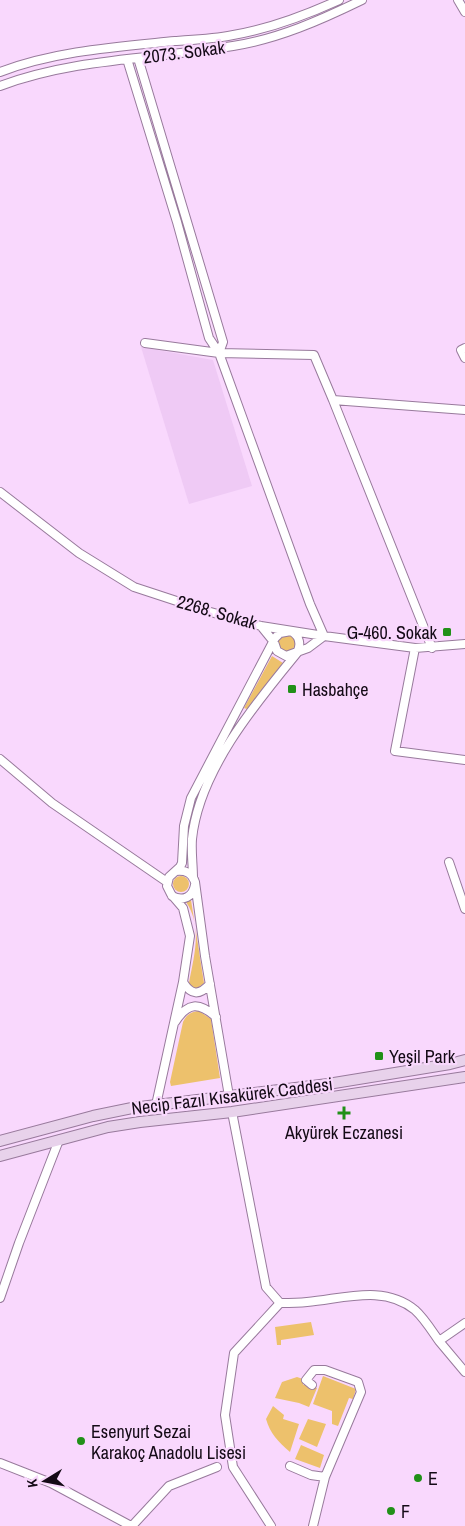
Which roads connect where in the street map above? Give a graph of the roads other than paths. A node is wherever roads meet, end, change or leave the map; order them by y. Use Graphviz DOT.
graph roads {
  1 [pos="339,0"];
  2 [pos="362,0"];
  3 [pos="458,0"];
  4 [pos="465,12"];
  5 [pos="138,58"];
  6 [pos="127,59"];
  7 [pos="0,72"];
  8 [pos="0,86"];
  9 [pos="145,343"];
  10 [pos="465,348"];
  11 [pos="219,353"];
  12 [pos="465,358"];
  13 [pos="332,400"];
  14 [pos="465,410"];
  15 [pos="0,492"];
  16 [pos="261,626"];
  17 [pos="292,630"];
  18 [pos="324,636"];
  19 [pos="274,642"];
  20 [pos="465,644"];
  21 [pos="415,648"];
  22 [pos="432,648"];
  23 [pos="297,654"];
  24 [pos="0,759"];
  25 [pos="465,760"];
  26 [pos="449,862"];
  27 [pos="176,871"];
  28 [pos="194,880"];
  29 [pos="167,882"];
  30 [pos="171,894"];
  31 [pos="465,909"];
  32 [pos="183,982"];
  33 [pos="210,984"];
  34 [pos="216,1017"];
  35 [pos="174,1024"];
  36 [pos="465,1060"];
  37 [pos="465,1077"];
  38 [pos="229,1096"];
  39 [pos="156,1105"];
  40 [pos="232,1112"];
  41 [pos="59,1140"];
  42 [pos="0,1141"];
  43 [pos="0,1156"];
  44 [pos="0,1298"];
  45 [pos="280,1303"];
  46 [pos="465,1323"];
  47 [pos="439,1341"];
  48 [pos="465,1372"];
  49 [pos="312,1385"];
  50 [pos="0,1463"];
  51 [pos="290,1466"];
  52 [pos="217,1467"];
  53 [pos="326,1477"];
  54 [pos="132,1526"];
  55 [pos="271,1526"];
  56 [pos="314,1526"];
  1 -- 7 [label="street, 2073. Sokak"];
  2 -- 5 [label="street, 2073. Sokak"];
  3 -- 4 [label="street"];
  5 -- 6 [label="street, 2073. Sokak"];
  5 -- 11 [label="street"];
  6 -- 8 [label="street, 2073. Sokak"];
  6 -- 11 [label="street"];
  9 -- 11 [label="street"];
  10 -- 12 [label="street"];
  11 -- 13 [label="street"];
  11 -- 18 [label="street"];
  13 -- 14 [label="street"];
  13 -- 22 [label="street"];
  15 -- 16 [label="street, 2268. Sokak"];
  16 -- 17 [label="street, 2268. Sokak"];
  16 -- 19 [label="street"];
  17 -- 18 [label="street, 2268. Sokak"];
  17 -- 19 [label="street"];
  17 -- 23 [label="street"];
  18 -- 21 [label="street, 2268. Sokak"];
  18 -- 23 [label="street"];
  19 -- 23 [label="street"];
  19 -- 27 [label="street"];
  20 -- 22 [label="street, 2268. Sokak"];
  21 -- 22 [label="street, 2268. Sokak"];
  21 -- 25 [label="street"];
  23 -- 28 [label="street"];
  24 -- 29 [label="street"];
  26 -- 31 [label="street"];
  27 -- 28 [label="street"];
  27 -- 29 [label="street"];
  28 -- 30 [label="street"];
  28 -- 33 [label="street"];
  29 -- 30 [label="street"];
  30 -- 32 [label="street"];
  32 -- 33 [label="street"];
  32 -- 35 [label="street"];
  33 -- 34 [label="street"];
  34 -- 35 [label="street"];
  34 -- 38 [label="street"];
  35 -- 39 [label="street"];
  36 -- 38 [label="main road, Necip Fazıl Kısakürek Caddesi"];
  37 -- 40 [label="main road, Necip Fazıl Kısakürek Caddesi"];
  38 -- 39 [label="main road, Necip Fazıl Kısakürek Caddesi"];
  38 -- 40 [label="main road"];
  39 -- 42 [label="main road, Necip Fazıl Kısakürek Caddesi"];
  40 -- 41 [label="main road, Necip Fazıl Kısakürek Caddesi"];
  40 -- 45 [label="street"];
  41 -- 43 [label="main road, Necip Fazıl Kısakürek Caddesi"];
  41 -- 44 [label="street"];
  45 -- 47 [label="street"];
  45 -- 55 [label="street"];
  46 -- 47 [label="street"];
  47 -- 48 [label="street"];
  49 -- 53 [label="street"];
  50 -- 54 [label="street"];
  51 -- 53 [label="street"];
  52 -- 54 [label="street"];
  53 -- 56 [label="street"];
}
